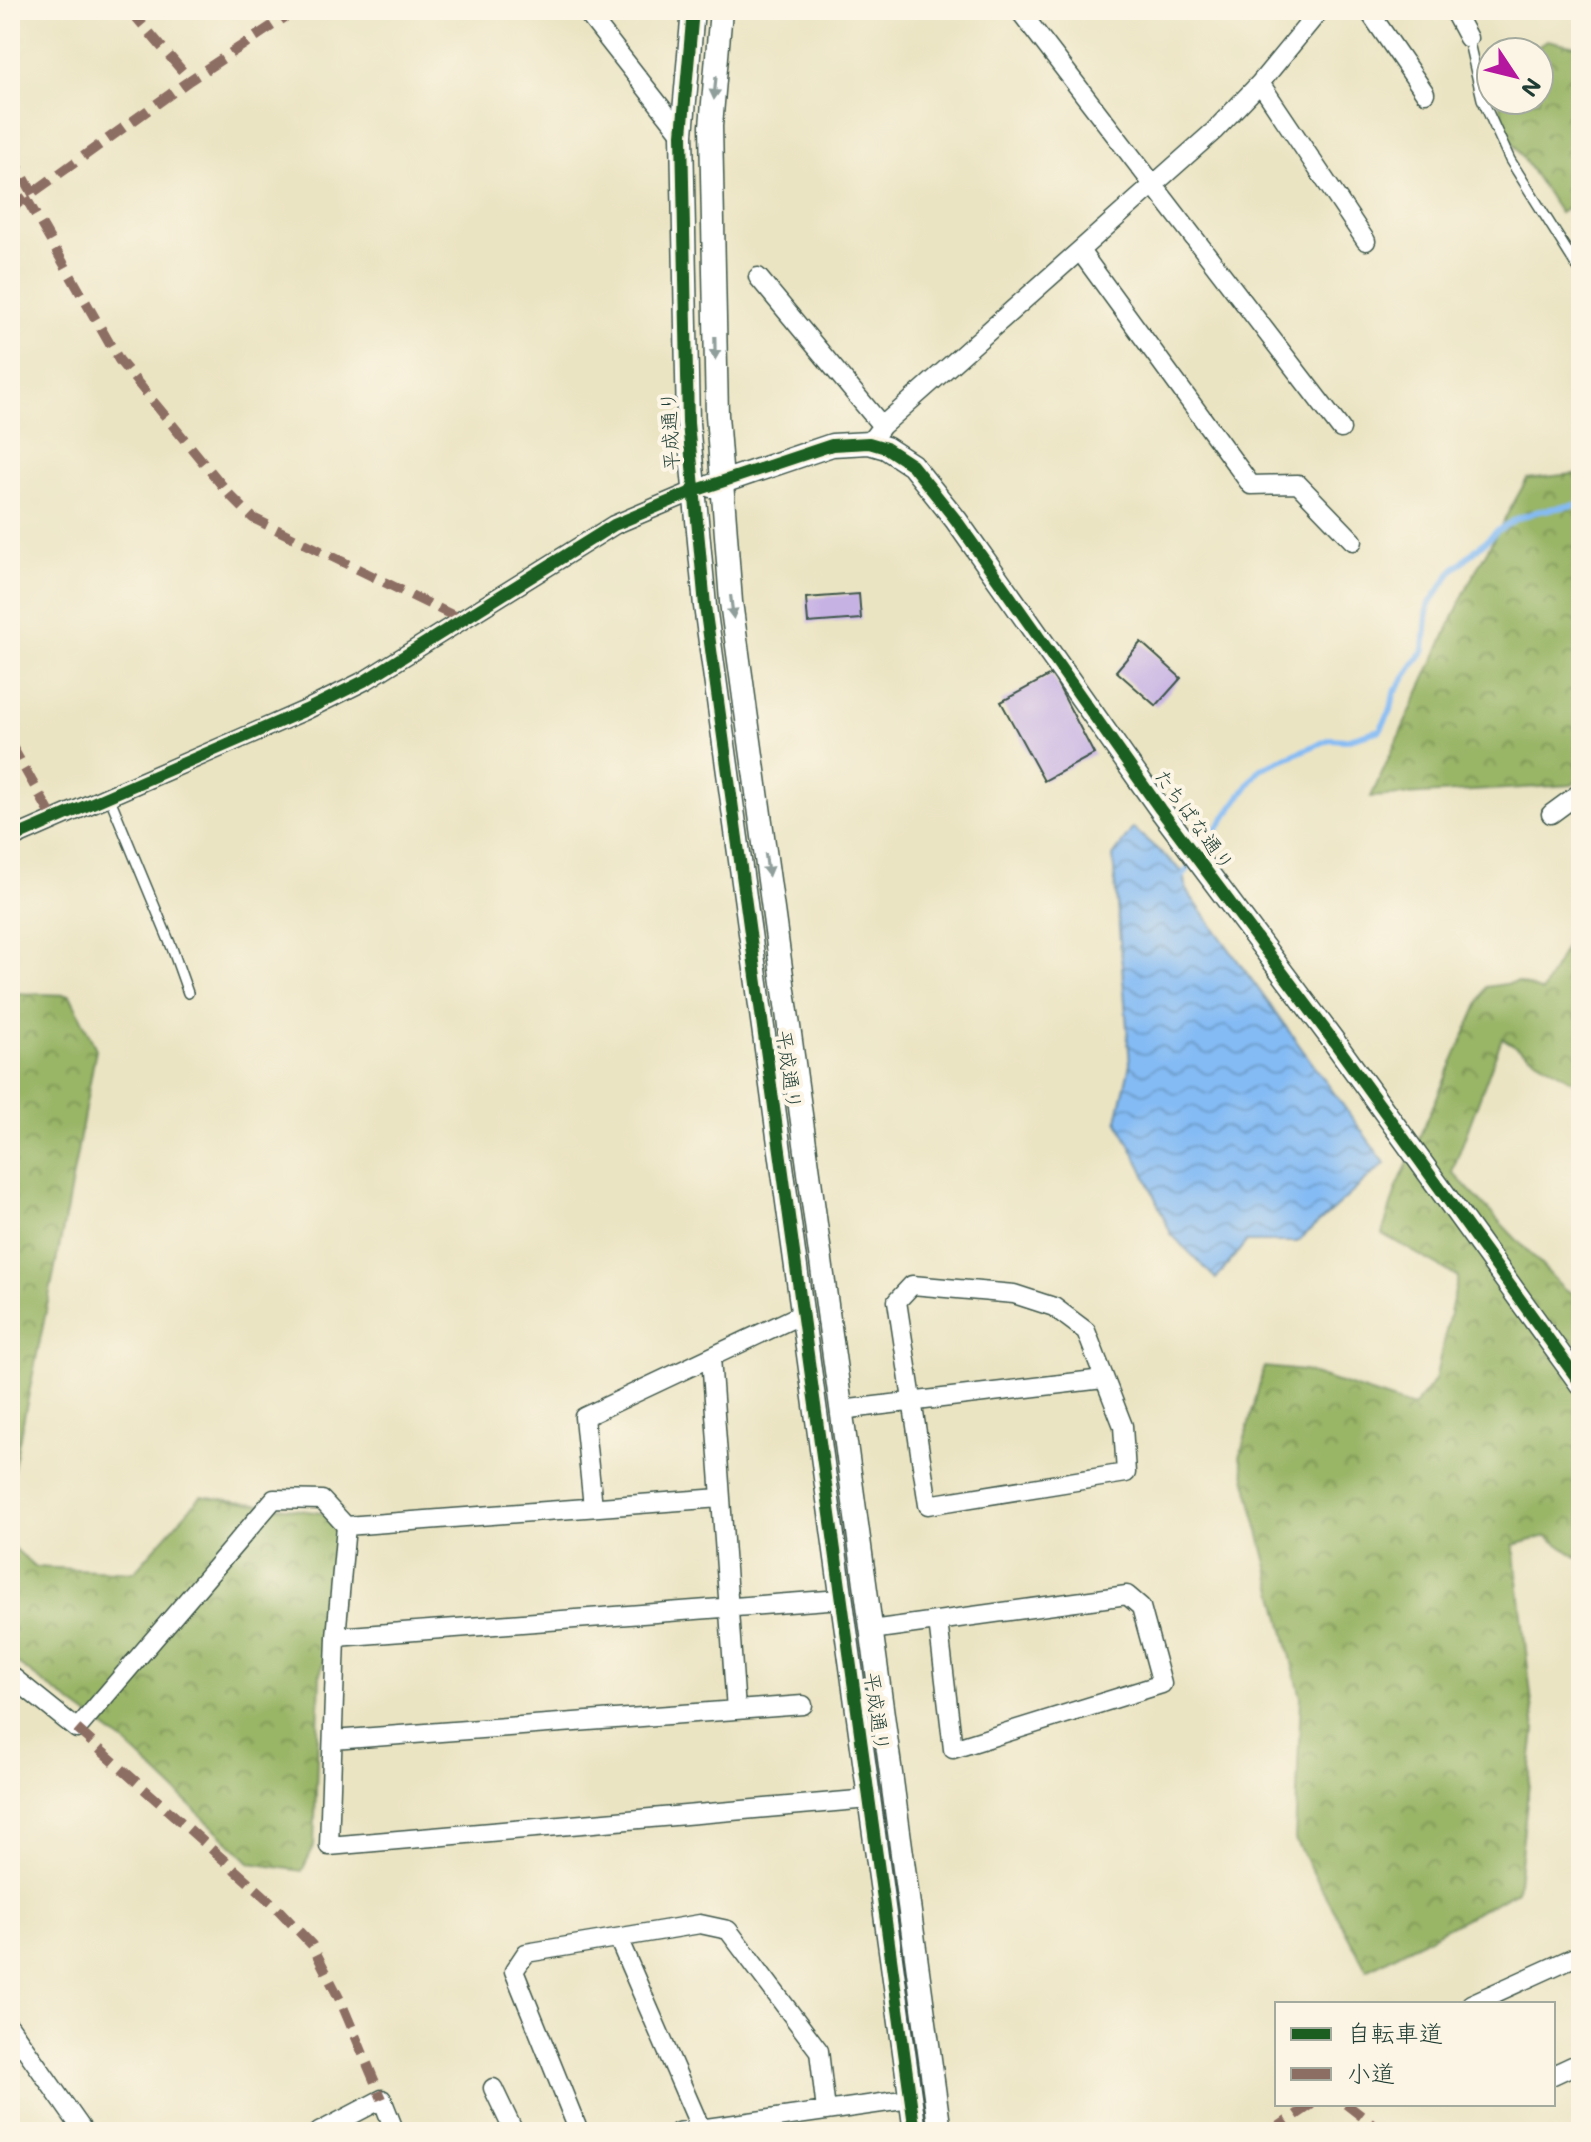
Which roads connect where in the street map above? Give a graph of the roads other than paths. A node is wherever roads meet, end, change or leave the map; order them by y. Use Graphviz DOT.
graph roads {
  1 [pos="585,10"];
  2 [pos="693,10"];
  3 [pos="721,10"];
  4 [pos="1019,10"];
  5 [pos="1320,10"];
  6 [pos="1368,10"];
  7 [pos="1453,10"];
  8 [pos="1468,38"];
  9 [pos="1260,83"];
  10 [pos="1425,93"];
  11 [pos="682,134"];
  12 [pos="1154,186"];
  13 [pos="1366,241"];
  14 [pos="1080,251"];
  15 [pos="1581,273"];
  16 [pos="758,277"];
  17 [pos="1341,429"];
  18 [pos="875,434"];
  19 [pos="722,482"];
  20 [pos="694,491"];
  21 [pos="1353,541"];
  22 [pos="1581,792"];
  23 [pos="109,796"];
  24 [pos="1551,814"];
  25 [pos="10,839"];
  26 [pos="188,993"];
  27 [pos="802,1314"];
  28 [pos="711,1357"];
  29 [pos="1103,1379"];
  30 [pos="1581,1384"];
  31 [pos="913,1401"];
  32 [pos="841,1410"];
  33 [pos="720,1498"];
  34 [pos="593,1507"];
  35 [pos="346,1526"];
  36 [pos="841,1599"];
  37 [pos="728,1608"];
  38 [pos="938,1621"];
  39 [pos="871,1630"];
  40 [pos="336,1637"];
  41 [pos="10,1675"];
  42 [pos="803,1705"];
  43 [pos="736,1710"];
  44 [pos="333,1740"];
  45 [pos="869,1799"];
  46 [pos="618,1938"];
  47 [pos="1581,1954"];
  48 [pos="1475,2002"];
  49 [pos="10,2027"];
  50 [pos="1581,2062"];
  51 [pos="1555,2074"];
  52 [pos="493,2088"];
  53 [pos="910,2099"];
  54 [pos="826,2111"];
  55 [pos="701,2129"];
  56 [pos="84,2132"];
  57 [pos="319,2132"];
  58 [pos="395,2132"];
  59 [pos="514,2132"];
  60 [pos="579,2132"];
  61 [pos="678,2132"];
  62 [pos="915,2132"];
  63 [pos="940,2132"];
  1 -- 11 [label="street"];
  2 -- 11 [label="street, 平成通り"];
  3 -- 19 [label="street, 平成通り, one-way"];
  4 -- 12 [label="street"];
  5 -- 9 [label="street"];
  6 -- 10 [label="street"];
  7 -- 8 [label="street"];
  8 -- 15 [label="lane"];
  9 -- 12 [label="street"];
  9 -- 13 [label="street"];
  11 -- 20 [label="street, 平成通り"];
  12 -- 14 [label="street"];
  12 -- 17 [label="street"];
  14 -- 18 [label="street"];
  14 -- 21 [label="street"];
  16 -- 18 [label="street"];
  18 -- 19 [label="street, たちばな通り"];
  18 -- 30 [label="street, たちばな通り"];
  19 -- 20 [label="street, たちばな通り"];
  19 -- 32 [label="street, 平成通り, one-way"];
  20 -- 23 [label="street"];
  20 -- 27 [label="street, 平成通り"];
  22 -- 24 [label="street"];
  23 -- 25 [label="street"];
  23 -- 26 [label="lane"];
  27 -- 28 [label="street"];
  27 -- 36 [label="street, 平成通り"];
  28 -- 33 [label="street"];
  28 -- 34 [label="street"];
  29 -- 31 [label="street"];
  29 -- 31 [label="street"];
  29 -- 31 [label="street"];
  31 -- 32 [label="street"];
  32 -- 39 [label="street, 平成通り"];
  33 -- 34 [label="street"];
  33 -- 37 [label="street"];
  34 -- 35 [label="street"];
  35 -- 40 [label="street"];
  35 -- 41 [label="street"];
  36 -- 37 [label="street"];
  36 -- 45 [label="street, 平成通り"];
  37 -- 40 [label="street"];
  37 -- 43 [label="street"];
  38 -- 38 [label="street"];
  38 -- 39 [label="street"];
  39 -- 63 [label="street, 平成通り"];
  40 -- 44 [label="street"];
  42 -- 43 [label="street"];
  43 -- 44 [label="street"];
  44 -- 45 [label="street"];
  45 -- 53 [label="street, 平成通り"];
  46 -- 54 [label="street"];
  46 -- 55 [label="street"];
  46 -- 60 [label="street"];
  47 -- 48 [label="street"];
  49 -- 56 [label="street"];
  50 -- 51 [label="street"];
  52 -- 59 [label="street"];
  53 -- 54 [label="street"];
  53 -- 62 [label="street, 平成通り"];
  54 -- 55 [label="street"];
  55 -- 61 [label="street"];
  57 -- 58 [label="street"];
}
